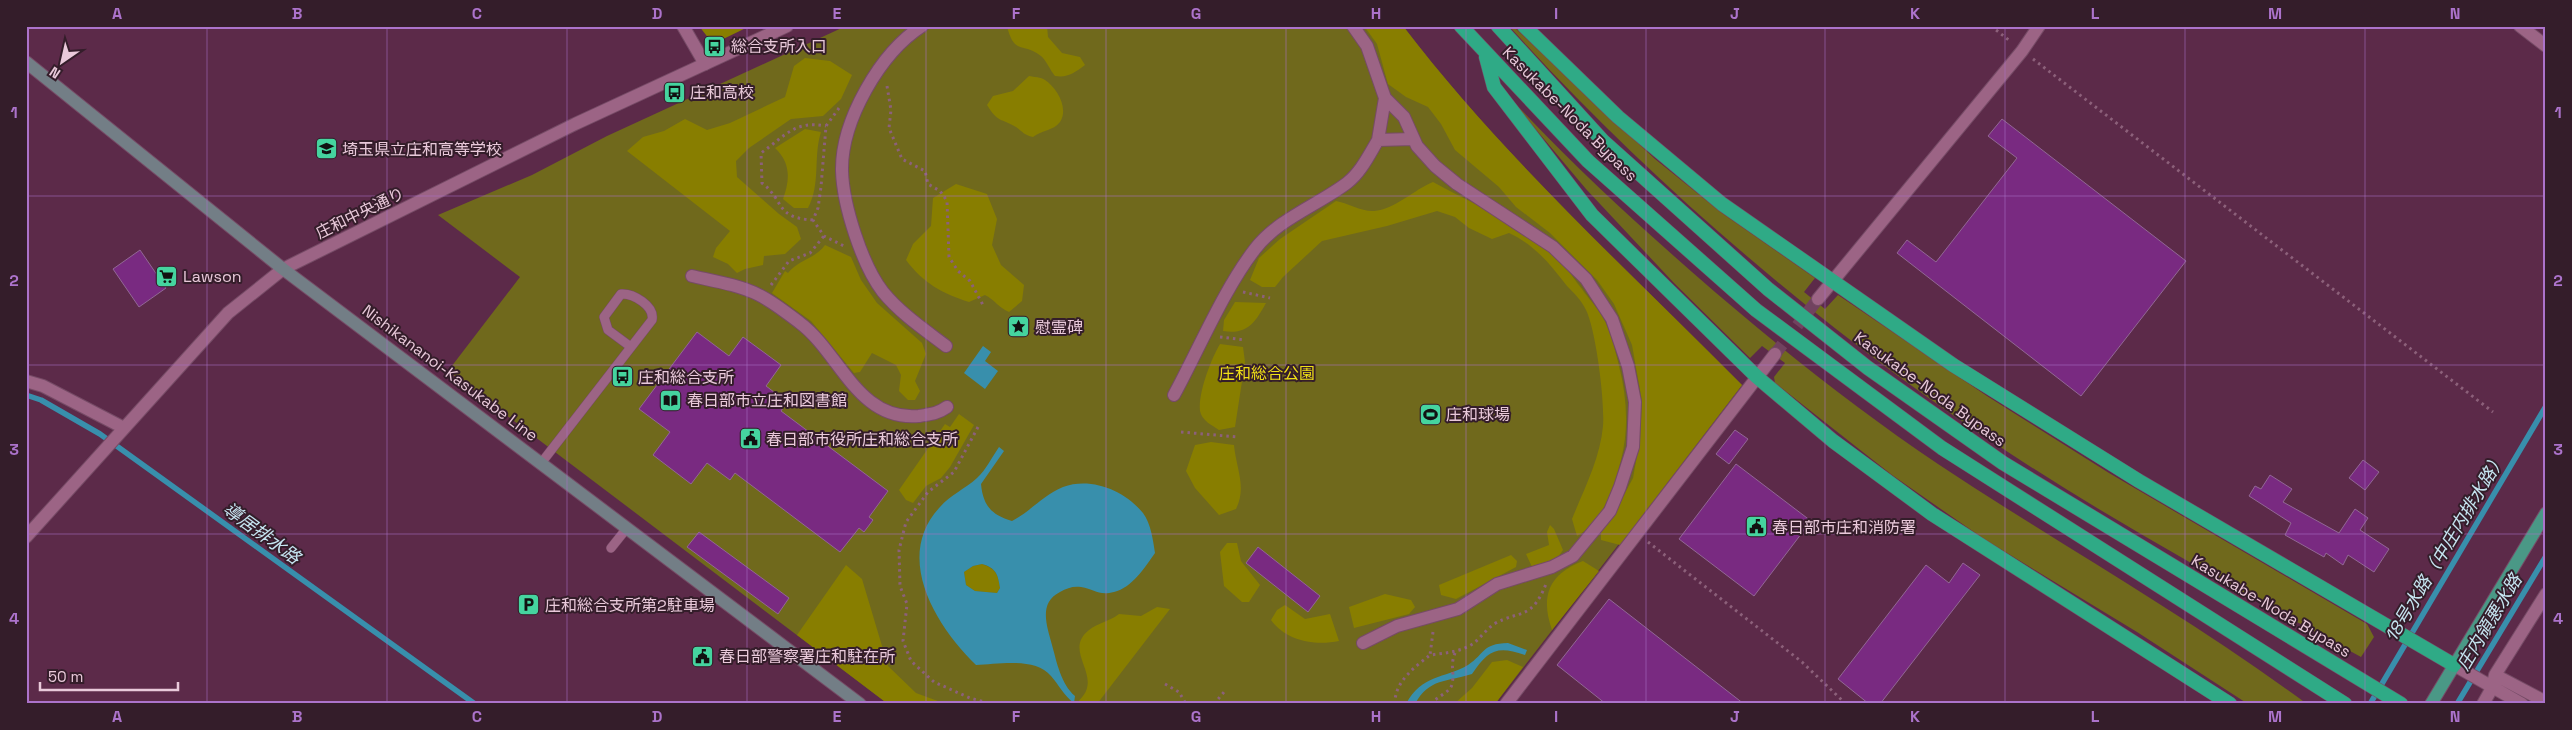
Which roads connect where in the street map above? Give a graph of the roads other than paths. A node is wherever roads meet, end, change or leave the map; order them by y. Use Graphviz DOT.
graph roads {
  1 [pos="683,26"];
  2 [pos="787,26"];
  3 [pos="922,26"];
  4 [pos="1353,26"];
  5 [pos="1461,26"];
  6 [pos="1498,26"];
  7 [pos="1524,26"];
  8 [pos="2039,26"];
  9 [pos="2520,26"];
  10 [pos="2546,46"];
  11 [pos="1486,55"];
  12 [pos="26,62"];
  13 [pos="705,64"];
  14 [pos="1385,98"];
  15 [pos="1413,139"];
  16 [pos="1378,140"];
  17 [pos="284,269"];
  18 [pos="692,276"];
  19 [pos="1834,282"];
  20 [pos="1818,299"];
  21 [pos="946,346"];
  22 [pos="631,347"];
  23 [pos="1775,354"];
  24 [pos="1757,378"];
  25 [pos="26,380"];
  26 [pos="1174,395"];
  27 [pos="947,407"];
  28 [pos="124,428"];
  29 [pos="542,462"];
  30 [pos="2546,513"];
  31 [pos="627,528"];
  32 [pos="26,537"];
  33 [pos="611,548"];
  34 [pos="2546,594"];
  35 [pos="1363,644"];
  36 [pos="2458,668"];
  37 [pos="2496,675"];
  38 [pos="2488,686"];
  39 [pos="2546,702"];
  40 [pos="860,704"];
  41 [pos="1506,704"];
  42 [pos="2230,704"];
  43 [pos="2344,704"];
  44 [pos="2401,704"];
  45 [pos="2432,704"];
  46 [pos="2483,704"];
  47 [pos="2522,704"];
  1 -- 13 [label="street"];
  2 -- 13 [label="street, 庄和中央通り"];
  3 -- 21 [label="street"];
  4 -- 14 [label="street"];
  5 -- 11 [label="highway, Kasukabe-Noda Bypass"];
  6 -- 44 [label="highway, Kasukabe-Noda Bypass"];
  7 -- 19 [label="highway"];
  8 -- 19 [label="street"];
  9 -- 10 [label="street"];
  11 -- 24 [label="highway"];
  11 -- 43 [label="highway, Kasukabe-Noda Bypass"];
  12 -- 17 [label="main road, Nishikananoi-Kasukabe Line"];
  13 -- 17 [label="street, 庄和中央通り"];
  14 -- 15 [label="street"];
  14 -- 16 [label="street"];
  15 -- 16 [label="street"];
  15 -- 35 [label="street"];
  16 -- 26 [label="street"];
  17 -- 28 [label="street, 庄和中央通り"];
  17 -- 29 [label="main road, Nishikananoi-Kasukabe Line"];
  18 -- 27 [label="street"];
  19 -- 20 [label="street"];
  19 -- 36 [label="highway"];
  22 -- 22 [label="lane"];
  22 -- 29 [label="lane"];
  23 -- 24 [label="street"];
  24 -- 41 [label="street"];
  24 -- 42 [label="highway"];
  25 -- 28 [label="street"];
  28 -- 32 [label="street, 庄和中央通り"];
  29 -- 31 [label="main road, Nishikananoi-Kasukabe Line"];
  30 -- 36 [label="main road"];
  31 -- 33 [label="lane"];
  31 -- 40 [label="main road, Nishikananoi-Kasukabe Line"];
  34 -- 37 [label="street"];
  36 -- 38 [label="street"];
  36 -- 45 [label="main road"];
  37 -- 38 [label="street"];
  37 -- 39 [label="street"];
  38 -- 46 [label="street"];
  38 -- 47 [label="street"];
}
